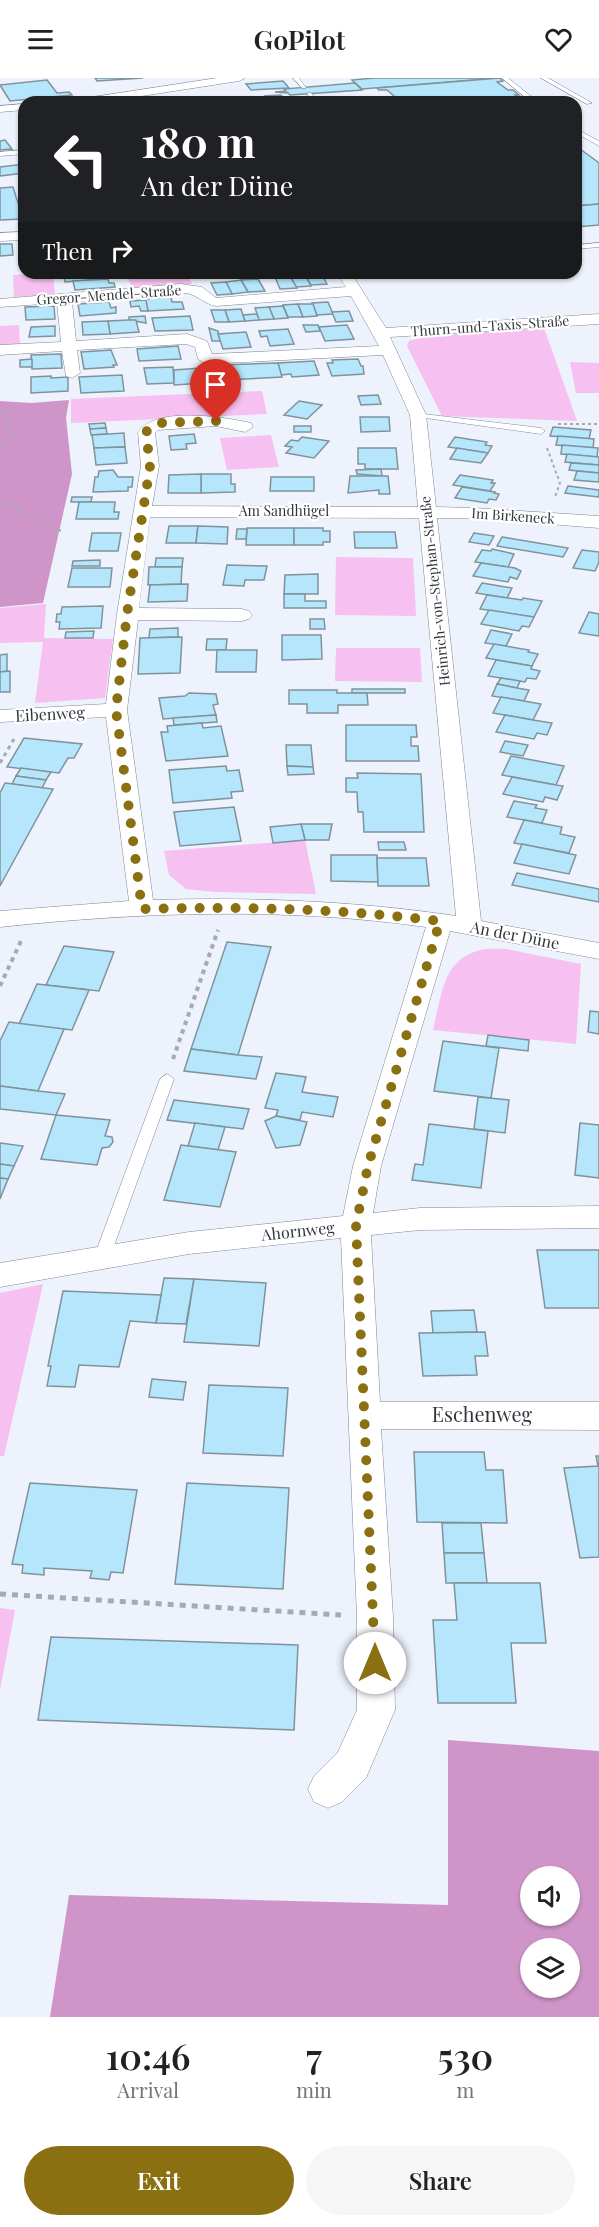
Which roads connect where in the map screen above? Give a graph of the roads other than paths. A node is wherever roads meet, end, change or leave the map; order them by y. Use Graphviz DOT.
graph roads {
  1 [pos="238,78"];
  2 [pos="296,78"];
  3 [pos="505,78"];
  4 [pos="544,78"];
  5 [pos="215,81"];
  6 [pos="304,87"];
  7 [pos="225,95"];
  8 [pos="119,96"];
  9 [pos="528,96"];
  10 [pos="576,96"];
  11 [pos="582,99"];
  12 [pos="589,103"];
  13 [pos="18,108"];
  14 [pos="0,109"];
  15 [pos="582,134"];
  16 [pos="599,144"];
  17 [pos="18,152"];
  18 [pos="0,154"];
  19 [pos="18,236"];
  20 [pos="0,237"];
  21 [pos="599,245"];
  22 [pos="582,246"];
  23 [pos="348,279"];
  24 [pos="357,291"];
  25 [pos="64,298"];
  26 [pos="0,303"];
  27 [pos="599,319"];
  28 [pos="381,333"];
  29 [pos="69,346"];
  30 [pos="0,350"];
  31 [pos="389,350"];
  32 [pos="72,373"];
  33 [pos="418,415"];
  34 [pos="245,427"];
  35 [pos="541,431"];
  36 [pos="142,511"];
  37 [pos="427,512"];
  38 [pos="599,522"];
  39 [pos="127,614"];
  40 [pos="242,615"];
  41 [pos="116,710"];
  42 [pos="0,717"];
  43 [pos="142,909"];
  44 [pos="0,919"];
  45 [pos="454,924"];
  46 [pos="599,951"];
  47 [pos="166,1079"];
  48 [pos="599,1217"];
  49 [pos="356,1225"];
  50 [pos="102,1257"];
  51 [pos="0,1275"];
  52 [pos="365,1415"];
  53 [pos="599,1416"];
  54 [pos="328,1789"];
  1 -- 5 [label="street"];
  2 -- 6 [label="lane"];
  3 -- 9 [label="lane"];
  4 -- 10 [label="lane"];
  5 -- 7 [label="street"];
  5 -- 8 [label="street"];
  11 -- 12 [label="lane"];
  13 -- 14 [label="street"];
  15 -- 16 [label="lane"];
  17 -- 18 [label="lane"];
  19 -- 20 [label="street"];
  21 -- 22 [label="lane"];
  23 -- 24 [label="street, Heinrich-von-Stephan-Straße"];
  24 -- 25 [label="street, Gregor-Mendel-Straße"];
  24 -- 28 [label="street, Heinrich-von-Stephan-Straße"];
  25 -- 26 [label="street, Gregor-Mendel-Straße"];
  25 -- 29 [label="street"];
  27 -- 28 [label="street, Thurn-und-Taxis-Straße"];
  28 -- 31 [label="street, Heinrich-von-Stephan-Straße"];
  29 -- 30 [label="street"];
  29 -- 31 [label="street"];
  29 -- 32 [label="street"];
  31 -- 33 [label="street, Heinrich-von-Stephan-Straße"];
  33 -- 35 [label="lane"];
  33 -- 37 [label="street, Heinrich-von-Stephan-Straße"];
  34 -- 36 [label="street"];
  36 -- 37 [label="street, Am Sandhügel"];
  36 -- 39 [label="street"];
  37 -- 38 [label="street, Im Birkeneck"];
  37 -- 45 [label="street, Heinrich-von-Stephan-Straße"];
  39 -- 40 [label="street"];
  39 -- 41 [label="street"];
  41 -- 42 [label="street, Eibenweg"];
  41 -- 43 [label="street"];
  43 -- 44 [label="street, An der Düne"];
  43 -- 45 [label="street, An der Düne"];
  45 -- 46 [label="street, An der Düne"];
  45 -- 49 [label="street"];
  47 -- 50 [label="lane"];
  48 -- 49 [label="street, Ahornweg"];
  49 -- 50 [label="street, Ahornweg"];
  49 -- 52 [label="street"];
  50 -- 51 [label="street, Ahornweg"];
  52 -- 53 [label="street, Eschenweg"];
  52 -- 54 [label="street"];
}
